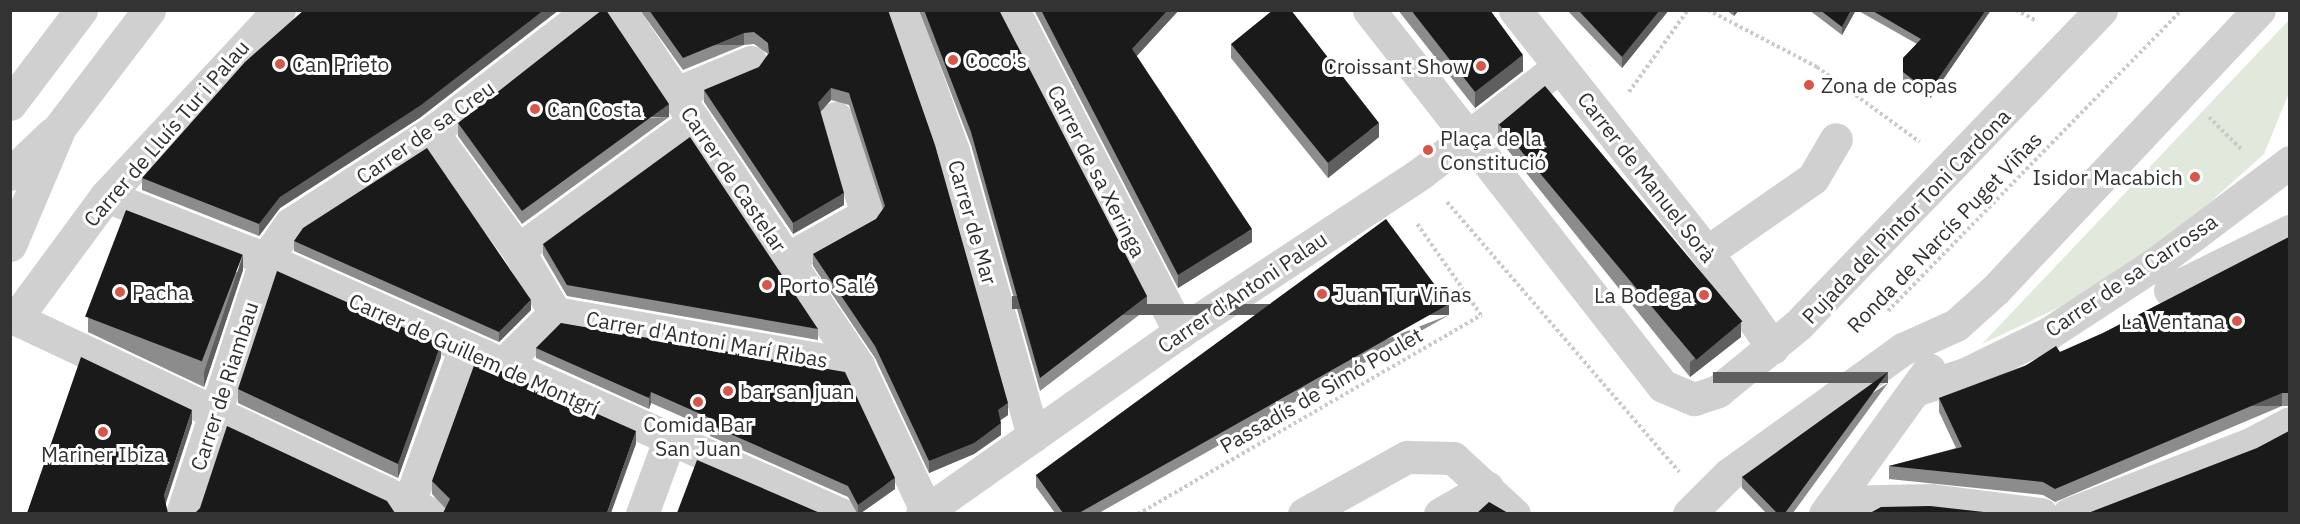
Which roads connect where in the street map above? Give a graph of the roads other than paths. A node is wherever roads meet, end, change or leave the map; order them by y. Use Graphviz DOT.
graph roads {
  1 [pos="81,10"];
  2 [pos="149,10"];
  3 [pos="279,10"];
  4 [pos="590,10"];
  5 [pos="620,10"];
  6 [pos="902,10"];
  7 [pos="1013,10"];
  8 [pos="1369,10"];
  9 [pos="1515,10"];
  10 [pos="2101,10"];
  11 [pos="2259,10"];
  12 [pos="751,63"];
  13 [pos="1560,66"];
  14 [pos="676,93"];
  15 [pos="10,104"];
  16 [pos="836,118"];
  17 [pos="695,121"];
  18 [pos="60,127"];
  19 [pos="432,132"];
  20 [pos="1469,137"];
  21 [pos="1836,139"];
  22 [pos="2289,162"];
  23 [pos="10,174"];
  24 [pos="106,196"];
  25 [pos="2289,231"];
  26 [pos="10,245"];
  27 [pos="518,250"];
  28 [pos="1707,252"];
  29 [pos="787,259"];
  30 [pos="266,260"];
  31 [pos="2170,290"];
  32 [pos="555,313"];
  33 [pos="13,317"];
  34 [pos="1956,325"];
  35 [pos="1180,332"];
  36 [pos="1773,348"];
  37 [pos="464,350"];
  38 [pos="501,366"];
  39 [pos="858,366"];
  40 [pos="1918,388"];
  41 [pos="214,414"];
  42 [pos="2289,423"];
  43 [pos="1034,436"];
  44 [pos="670,438"];
  45 [pos="1487,487"];
  46 [pos="1831,508"];
  47 [pos="415,510"];
  48 [pos="924,512"];
  49 [pos="182,513"];
  50 [pos="642,513"];
  51 [pos="840,513"];
  52 [pos="1304,513"];
  53 [pos="1440,513"];
  54 [pos="1514,513"];
  55 [pos="1689,513"];
  56 [pos="2041,513"];
  57 [pos="2069,513"];
  1 -- 15 [label="street"];
  2 -- 18 [label="street"];
  3 -- 24 [label="street, Carrer de Lluís Tur i Palau"];
  4 -- 19 [label="street, Carrer de sa Creu"];
  5 -- 14 [label="street, Carrer de Castelar"];
  6 -- 43 [label="street, Carrer de Mar"];
  7 -- 35 [label="street, Carrer de sa Xeringa"];
  8 -- 20 [label="street"];
  9 -- 13 [label="street, Carrer de Manuel Sorà"];
  10 -- 36 [label="street, Pujada del Pintor Toni Cardona"];
  11 -- 34 [label="street"];
  12 -- 14 [label="street"];
  13 -- 20 [label="street, Carrer d'Antoni Palau"];
  13 -- 28 [label="street, Carrer de Manuel Sorà"];
  14 -- 17 [label="street, Carrer de Castelar"];
  16 -- 29 [label="street"];
  17 -- 27 [label="street"];
  17 -- 29 [label="street, Carrer de Castelar"];
  18 -- 23 [label="street"];
  18 -- 26 [label="street"];
  19 -- 27 [label="street"];
  19 -- 30 [label="street, Carrer de sa Creu"];
  20 -- 35 [label="street, Carrer d'Antoni Palau"];
  20 -- 36 [label="street, Pujada del Pintor Toni Cardona"];
  21 -- 28 [label="street"];
  22 -- 40 [label="street, Carrer de sa Carrossa"];
  24 -- 30 [label="street, Carrer de Guillem de Montgrí"];
  24 -- 33 [label="street, Carrer de Lluís Tur i Palau"];
  25 -- 31 [label="street"];
  27 -- 32 [label="street"];
  28 -- 36 [label="street, Carrer de Manuel Sorà"];
  29 -- 39 [label="street, Carrer de Castelar"];
  30 -- 37 [label="street, Carrer de Guillem de Montgrí"];
  30 -- 41 [label="street, Carrer de Riambau"];
  32 -- 38 [label="street"];
  32 -- 39 [label="street, Carrer d'Antoni Marí Ribas"];
  33 -- 41 [label="street"];
  34 -- 40 [label="street"];
  34 -- 55 [label="street"];
  35 -- 43 [label="street, Carrer d'Antoni Palau"];
  37 -- 38 [label="street, Carrer de Guillem de Montgrí"];
  37 -- 47 [label="street"];
  38 -- 44 [label="street, Carrer de Guillem de Montgrí"];
  39 -- 48 [label="street, Carrer de Castelar"];
  40 -- 46 [label="street"];
  41 -- 47 [label="street"];
  41 -- 49 [label="street, Carrer de Riambau"];
  42 -- 57 [label="street"];
  43 -- 48 [label="street, Carrer d'Antoni Palau"];
  44 -- 50 [label="street"];
  44 -- 51 [label="street, Carrer de Guillem de Montgrí"];
  45 -- 52 [label="street"];
  45 -- 53 [label="street"];
  45 -- 54 [label="street"];
  46 -- 56 [label="street"];
}
